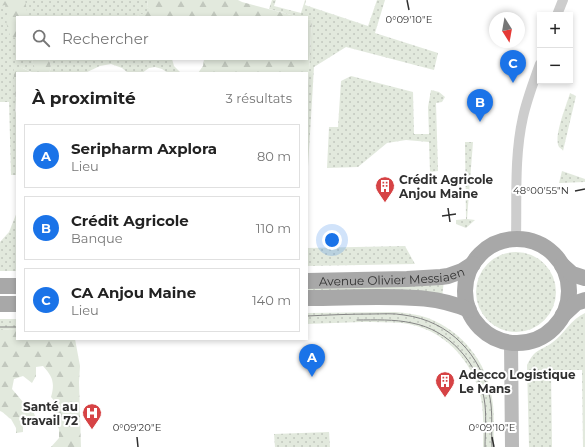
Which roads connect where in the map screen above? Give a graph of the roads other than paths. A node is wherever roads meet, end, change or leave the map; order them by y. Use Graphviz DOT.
graph roads {
  1 [pos="563,0"];
  2 [pos="559,12"];
  3 [pos="537,72"];
  4 [pos="516,239"];
  5 [pos="473,264"];
  6 [pos="562,265"];
  7 [pos="585,278"];
  8 [pos="308,281"];
  9 [pos="0,286"];
  10 [pos="16,286"];
  11 [pos="308,298"];
  12 [pos="585,300"];
  13 [pos="0,304"];
  14 [pos="16,304"];
  15 [pos="469,310"];
  16 [pos="563,315"];
  17 [pos="511,342"];
  18 [pos="512,447"];
  1 -- 2 [label="street"];
  3 -- 4 [label="street"];
  4 -- 5 [label="main road"];
  4 -- 6 [label="main road"];
  5 -- 8 [label="main road, Avenue Olivier Messiaen"];
  5 -- 15 [label="main road"];
  6 -- 7 [label="main road"];
  6 -- 16 [label="main road"];
  9 -- 10 [label="main road"];
  11 -- 15 [label="main road, Avenue Olivier Messiaen"];
  12 -- 16 [label="main road"];
  13 -- 14 [label="main road"];
  15 -- 17 [label="main road"];
  16 -- 17 [label="main road"];
  17 -- 18 [label="street"];
}
